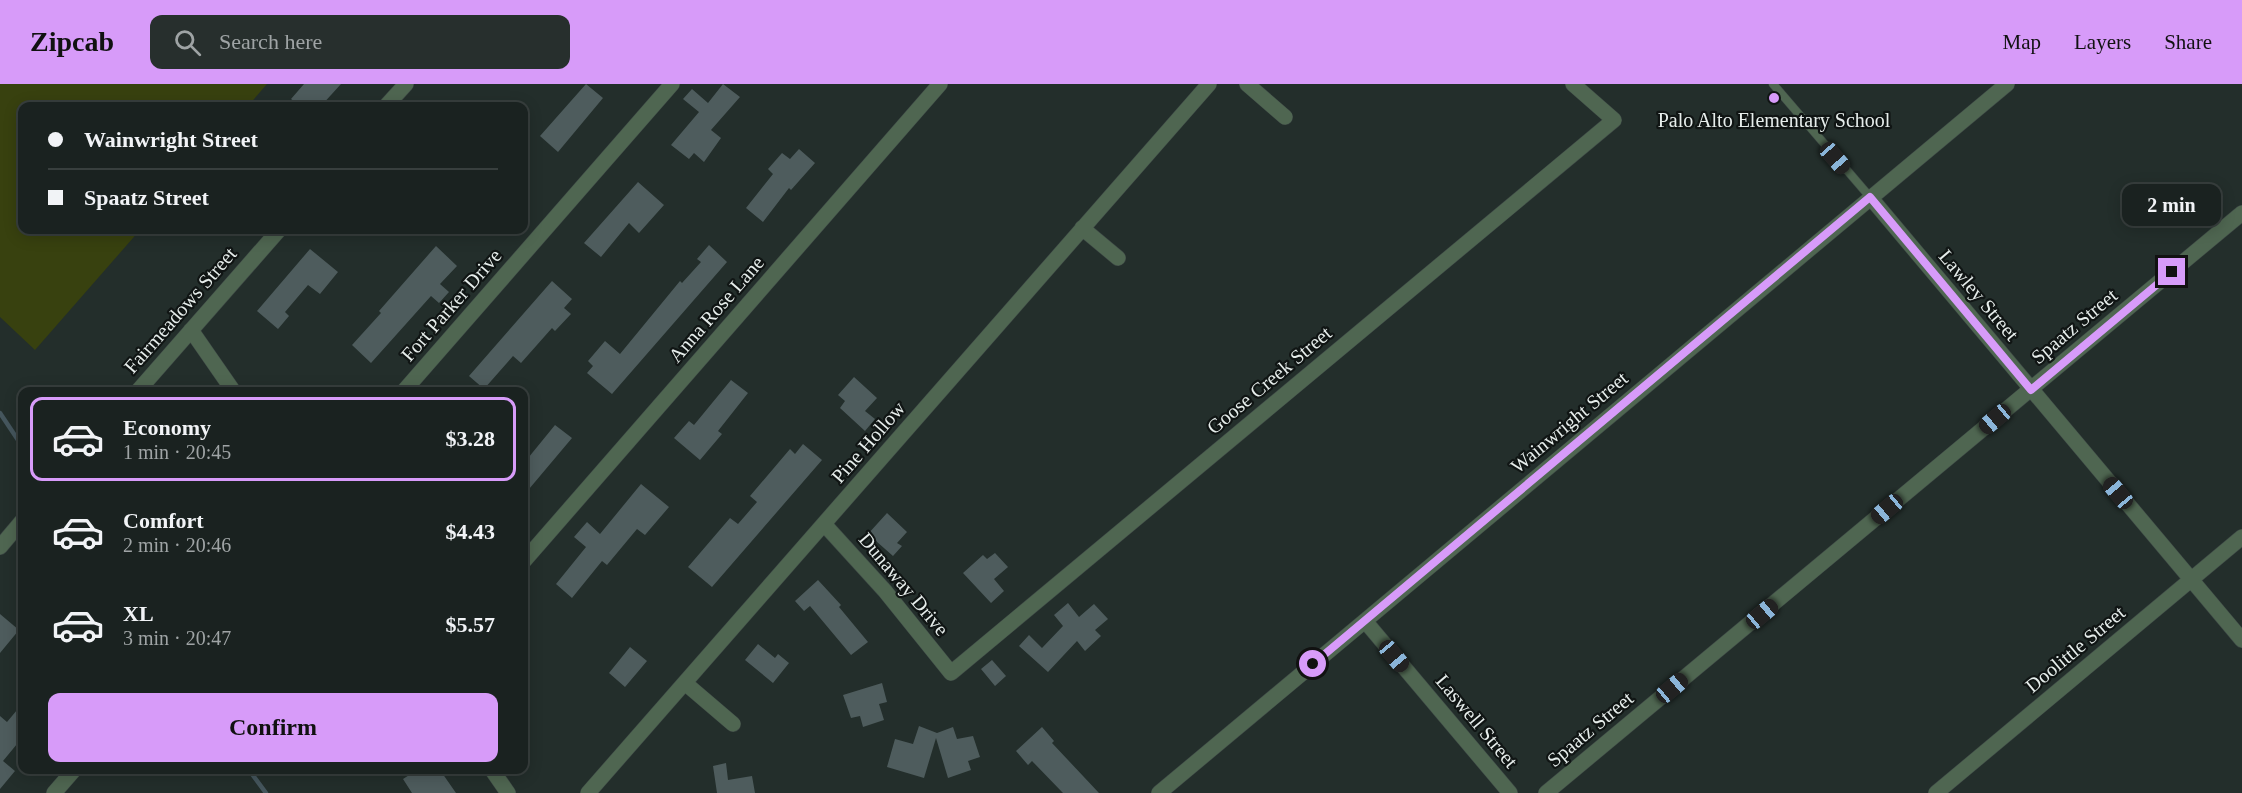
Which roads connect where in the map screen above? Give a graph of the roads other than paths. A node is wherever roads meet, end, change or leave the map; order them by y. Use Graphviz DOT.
graph roads {
  1 [pos="406,84"];
  2 [pos="672,84"];
  3 [pos="940,84"];
  4 [pos="1209,84"];
  5 [pos="1247,84"];
  6 [pos="1573,84"];
  7 [pos="1773,84"];
  8 [pos="2007,84"];
  9 [pos="390,102"];
  10 [pos="1285,117"];
  11 [pos="1870,197"];
  12 [pos="2242,213"];
  13 [pos="1082,228"];
  14 [pos="275,234"];
  15 [pos="1118,258"];
  16 [pos="191,330"];
  17 [pos="141,387"];
  18 [pos="231,387"];
  19 [pos="407,387"];
  20 [pos="2031,390"];
  21 [pos="824,524"];
  22 [pos="18,526"];
  23 [pos="2242,537"];
  24 [pos="0,547"];
  25 [pos="528,556"];
  26 [pos="2191,579"];
  27 [pos="1365,621"];
  28 [pos="2242,640"];
  29 [pos="951,673"];
  30 [pos="685,683"];
  31 [pos="733,724"];
  32 [pos="71,774"];
  33 [pos="495,774"];
  34 [pos="54,793"];
  35 [pos="508,793"];
  36 [pos="588,793"];
  37 [pos="1159,793"];
  38 [pos="1510,793"];
  39 [pos="1546,793"];
  40 [pos="1936,793"];
  1 -- 9 [label="street"];
  2 -- 19 [label="street, Fort Parker Drive"];
  3 -- 25 [label="street, Anna Rose Lane"];
  4 -- 13 [label="street, Pine Hollow"];
  5 -- 10 [label="street"];
  6 -- 29 [label="street, Goose Creek Street"];
  7 -- 11 [label="lane"];
  8 -- 11 [label="street, Wainwright Street"];
  11 -- 20 [label="street, Lawley Street"];
  11 -- 27 [label="street, Wainwright Street"];
  12 -- 20 [label="street, Spaatz Street"];
  13 -- 15 [label="street"];
  13 -- 21 [label="street, Pine Hollow"];
  14 -- 16 [label="street, Fairmeadows Street"];
  16 -- 17 [label="street, Fairmeadows Street"];
  16 -- 18 [label="street"];
  20 -- 26 [label="street, Lawley Street"];
  20 -- 39 [label="street, Spaatz Street"];
  21 -- 29 [label="street, Dunaway Drive"];
  21 -- 30 [label="street, Pine Hollow"];
  22 -- 24 [label="street"];
  23 -- 26 [label="street, Doolittle Street"];
  26 -- 28 [label="street, Lawley Street"];
  26 -- 40 [label="street, Doolittle Street"];
  27 -- 37 [label="street, Wainwright Street"];
  27 -- 38 [label="street, Laswell Street"];
  30 -- 31 [label="street"];
  30 -- 36 [label="street, Pine Hollow"];
  32 -- 34 [label="street"];
  33 -- 35 [label="street"];
}
